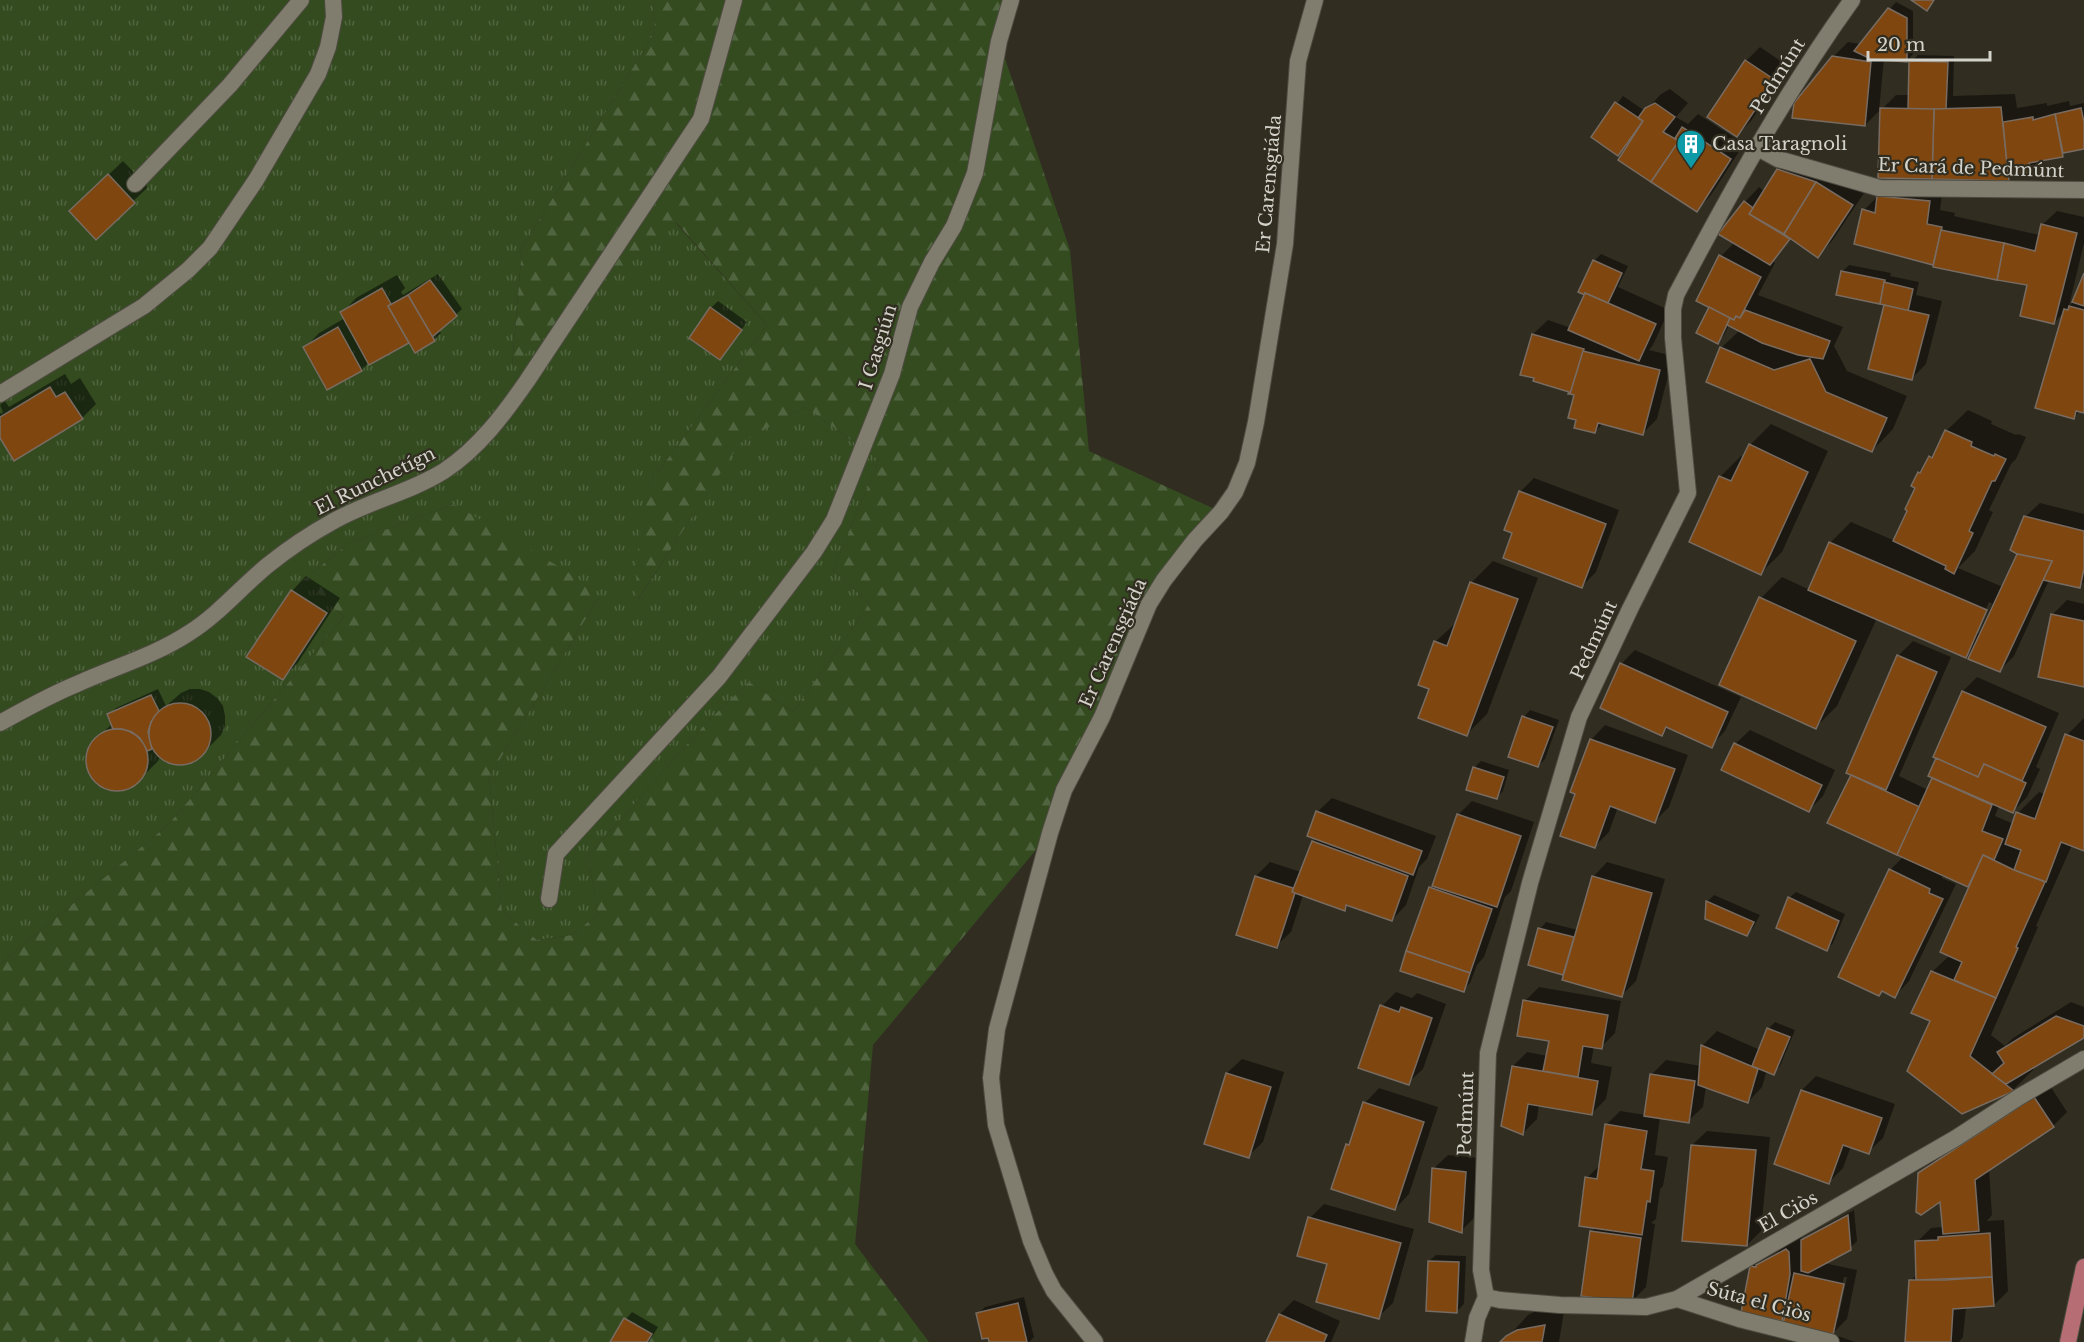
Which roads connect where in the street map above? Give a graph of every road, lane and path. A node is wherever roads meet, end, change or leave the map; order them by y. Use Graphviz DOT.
graph roads {
  1 [pos="301,0"];
  2 [pos="333,0"];
  3 [pos="734,0"];
  4 [pos="1011,0"];
  5 [pos="1315,0"];
  6 [pos="1852,0"];
  7 [pos="1756,147"];
  8 [pos="135,184"];
  9 [pos="2084,190"];
  10 [pos="0,394"];
  11 [pos="0,723"];
  12 [pos="549,899"];
  13 [pos="2084,1059"];
  14 [pos="2084,1268"];
  15 [pos="1486,1297"];
  16 [pos="1677,1299"];
  17 [pos="1095,1342"];
  18 [pos="1473,1342"];
  19 [pos="1832,1342"];
  20 [pos="2068,1342"];
  1 -- 8 [label="street"];
  2 -- 10 [label="street"];
  3 -- 11 [label="street, El Runchetígn"];
  4 -- 12 [label="street, I Gasgiún"];
  5 -- 17 [label="street, Er Carensgiáda"];
  6 -- 7 [label="street, Pedmúnt"];
  7 -- 9 [label="street, Er Cará de Pedmúnt"];
  7 -- 15 [label="street, Pedmúnt"];
  13 -- 16 [label="street, El Ciòs"];
  14 -- 20 [label="main road"];
  15 -- 16 [label="street, El Ciòs"];
  15 -- 18 [label="street"];
  16 -- 19 [label="street, Súta el Ciòs"];
}
